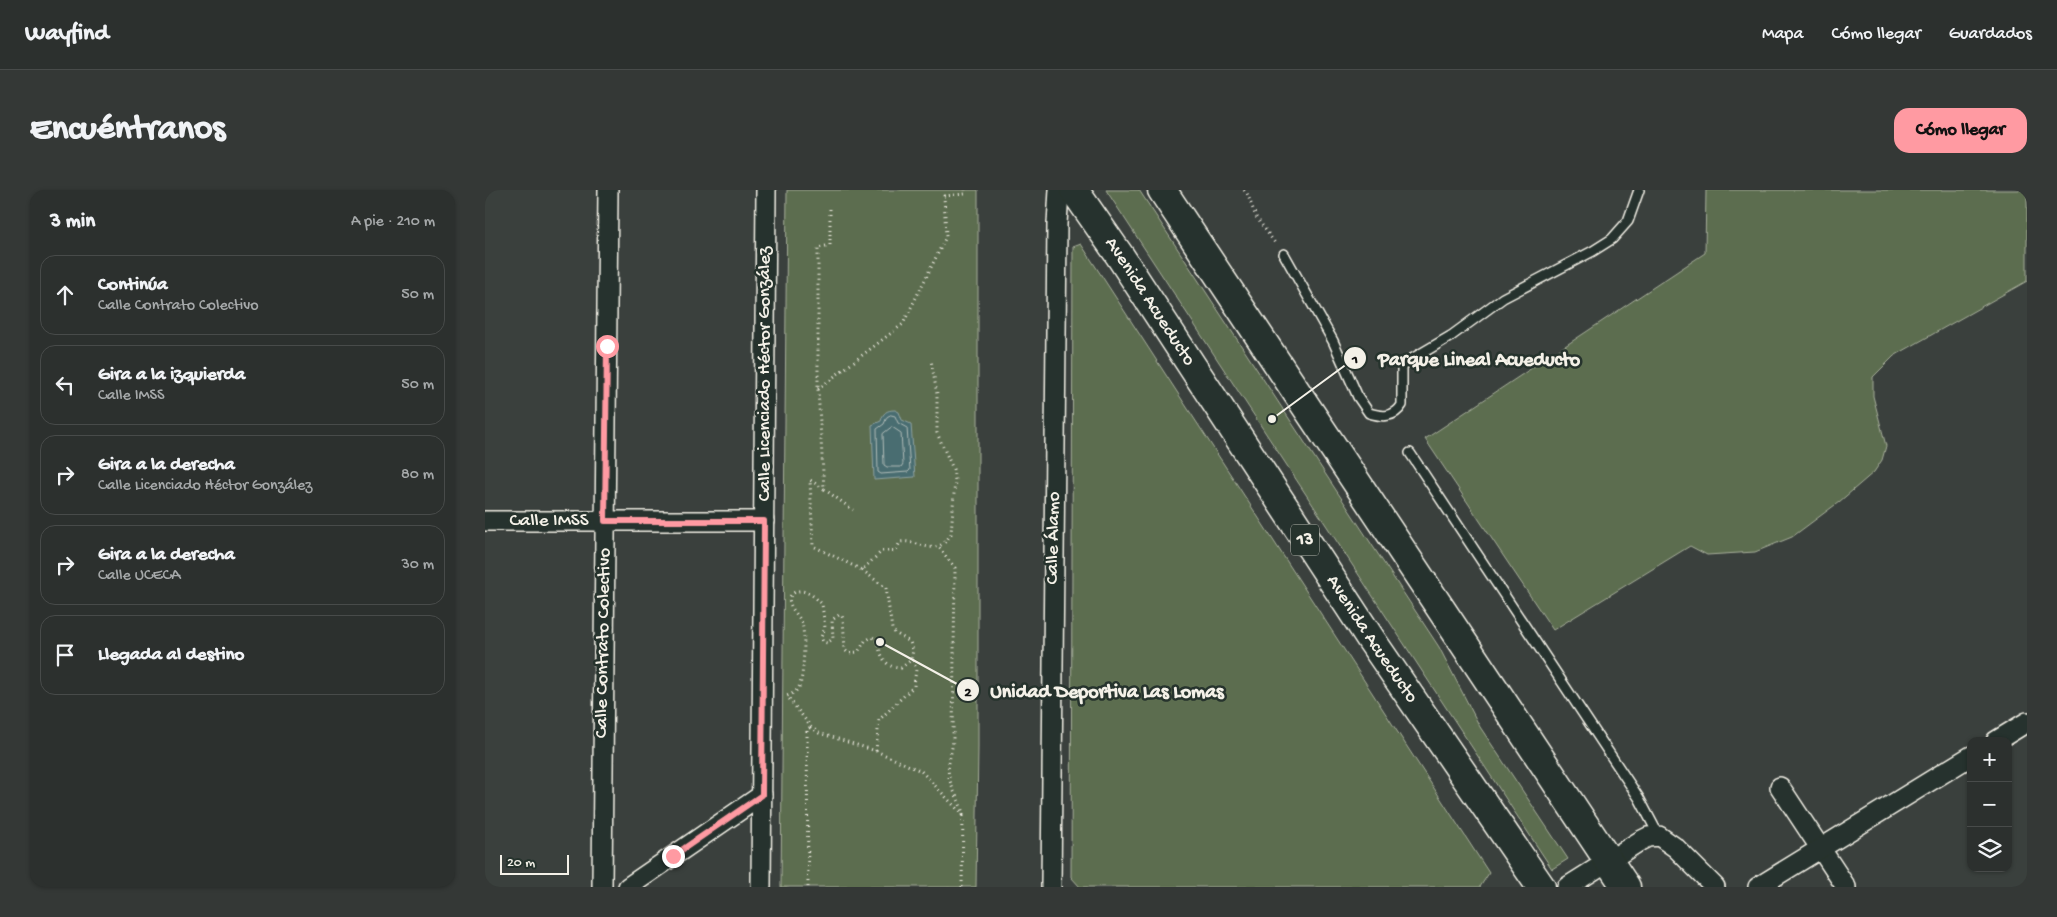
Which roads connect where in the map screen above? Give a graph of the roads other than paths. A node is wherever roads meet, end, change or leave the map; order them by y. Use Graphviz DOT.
graph roads {
  1 [pos="608,190"];
  2 [pos="766,190"];
  3 [pos="1059,190"];
  4 [pos="1074,190"];
  5 [pos="1162,190"];
  6 [pos="1639,190"];
  7 [pos="1284,254"];
  8 [pos="1411,453"];
  9 [pos="485,521"];
  10 [pos="605,521"];
  11 [pos="764,521"];
  12 [pos="2027,722"];
  13 [pos="2003,737"];
  14 [pos="1967,758"];
  15 [pos="1780,787"];
  16 [pos="762,795"];
  17 [pos="1659,836"];
  18 [pos="1821,847"];
  19 [pos="1609,862"];
  20 [pos="602,887"];
  21 [pos="628,887"];
  22 [pos="761,887"];
  23 [pos="1051,887"];
  24 [pos="1541,887"];
  25 [pos="1567,887"];
  26 [pos="1626,887"];
  27 [pos="1715,887"];
  28 [pos="1758,887"];
  29 [pos="1846,887"];
  1 -- 10 [label="street, Calle Contrato Colectivo"];
  2 -- 11 [label="street, Calle Licenciado Héctor González"];
  3 -- 23 [label="street, Calle Álamo"];
  4 -- 24 [label="main road, Avenida Acueducto / 13"];
  5 -- 19 [label="main road"];
  6 -- 7 [label="lane"];
  8 -- 17 [label="lane"];
  9 -- 10 [label="street, Calle IMSS"];
  10 -- 11 [label="street, Calle IMSS"];
  10 -- 20 [label="street, Calle Contrato Colectivo"];
  11 -- 16 [label="street, Calle Licenciado Héctor González"];
  12 -- 13 [label="street"];
  14 -- 18 [label="street"];
  15 -- 18 [label="street"];
  16 -- 21 [label="street"];
  16 -- 22 [label="street, Calle Licenciado Héctor González"];
  17 -- 19 [label="street"];
  17 -- 27 [label="street"];
  18 -- 28 [label="street"];
  18 -- 29 [label="street"];
  19 -- 25 [label="street"];
  19 -- 26 [label="main road"];
}
